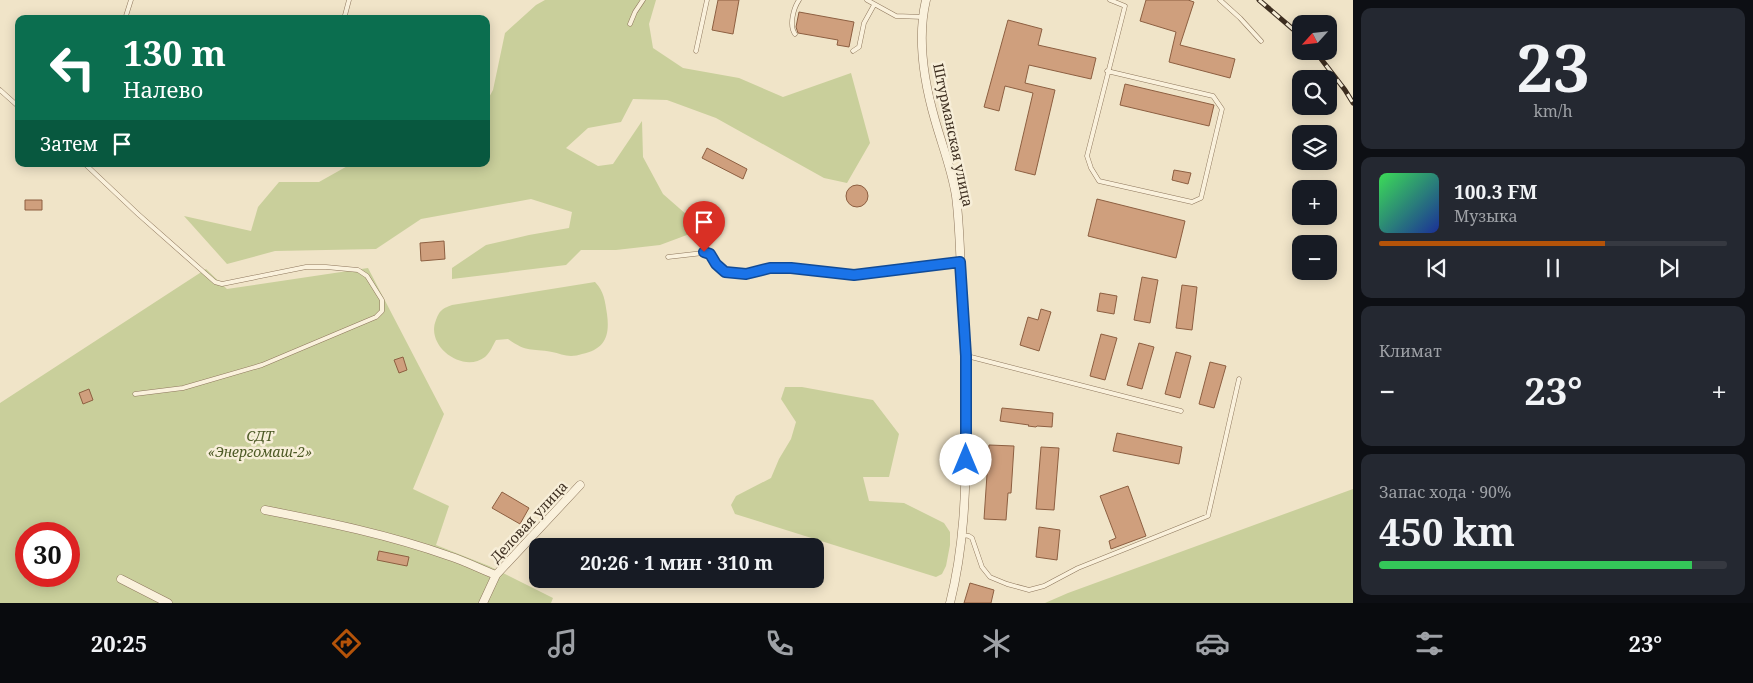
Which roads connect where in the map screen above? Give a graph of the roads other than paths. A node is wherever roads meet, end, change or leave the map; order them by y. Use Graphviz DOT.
graph roads {
  1 [pos="131,0"];
  2 [pos="349,0"];
  3 [pos="643,0"];
  4 [pos="707,0"];
  5 [pos="799,0"];
  6 [pos="867,0"];
  7 [pos="926,0"];
  8 [pos="1110,0"];
  9 [pos="1126,0"];
  10 [pos="1220,0"];
  11 [pos="874,5"];
  12 [pos="1125,6"];
  13 [pos="126,15"];
  14 [pos="345,15"];
  15 [pos="924,17"];
  16 [pos="630,24"];
  17 [pos="795,34"];
  18 [pos="1261,41"];
  19 [pos="696,51"];
  20 [pos="853,51"];
  21 [pos="1107,71"];
  22 [pos="0,90"];
  23 [pos="15,103"];
  24 [pos="89,167"];
  25 [pos="668,257"];
  26 [pos="960,262"];
  27 [pos="966,356"];
  28 [pos="1239,379"];
  29 [pos="135,394"];
  30 [pos="1181,411"];
  31 [pos="580,485"];
  32 [pos="265,510"];
  33 [pos="963,535"];
  34 [pos="496,575"];
  35 [pos="121,579"];
  36 [pos="168,603"];
  37 [pos="483,603"];
  38 [pos="950,603"];
  1 -- 13 [label="lane"];
  2 -- 14 [label="lane"];
  3 -- 16 [label="lane"];
  4 -- 19 [label="lane"];
  5 -- 17 [label="lane"];
  6 -- 11 [label="lane"];
  7 -- 15 [label="street, Штурманская улица"];
  8 -- 12 [label="lane"];
  9 -- 12 [label="lane"];
  10 -- 18 [label="lane"];
  11 -- 15 [label="lane"];
  11 -- 20 [label="lane"];
  12 -- 21 [label="lane"];
  15 -- 26 [label="street, Штурманская улица"];
  21 -- 21 [label="lane"];
  22 -- 23 [label="lane"];
  24 -- 29 [label="lane"];
  25 -- 26 [label="lane"];
  26 -- 27 [label="street, Штурманская улица"];
  27 -- 30 [label="lane"];
  27 -- 33 [label="street, Штурманская улица"];
  28 -- 33 [label="lane"];
  31 -- 34 [label="street, Деловая улица"];
  32 -- 34 [label="street"];
  33 -- 38 [label="street, Штурманская улица"];
  34 -- 37 [label="street, Деловая улица"];
  35 -- 36 [label="street"];
}
